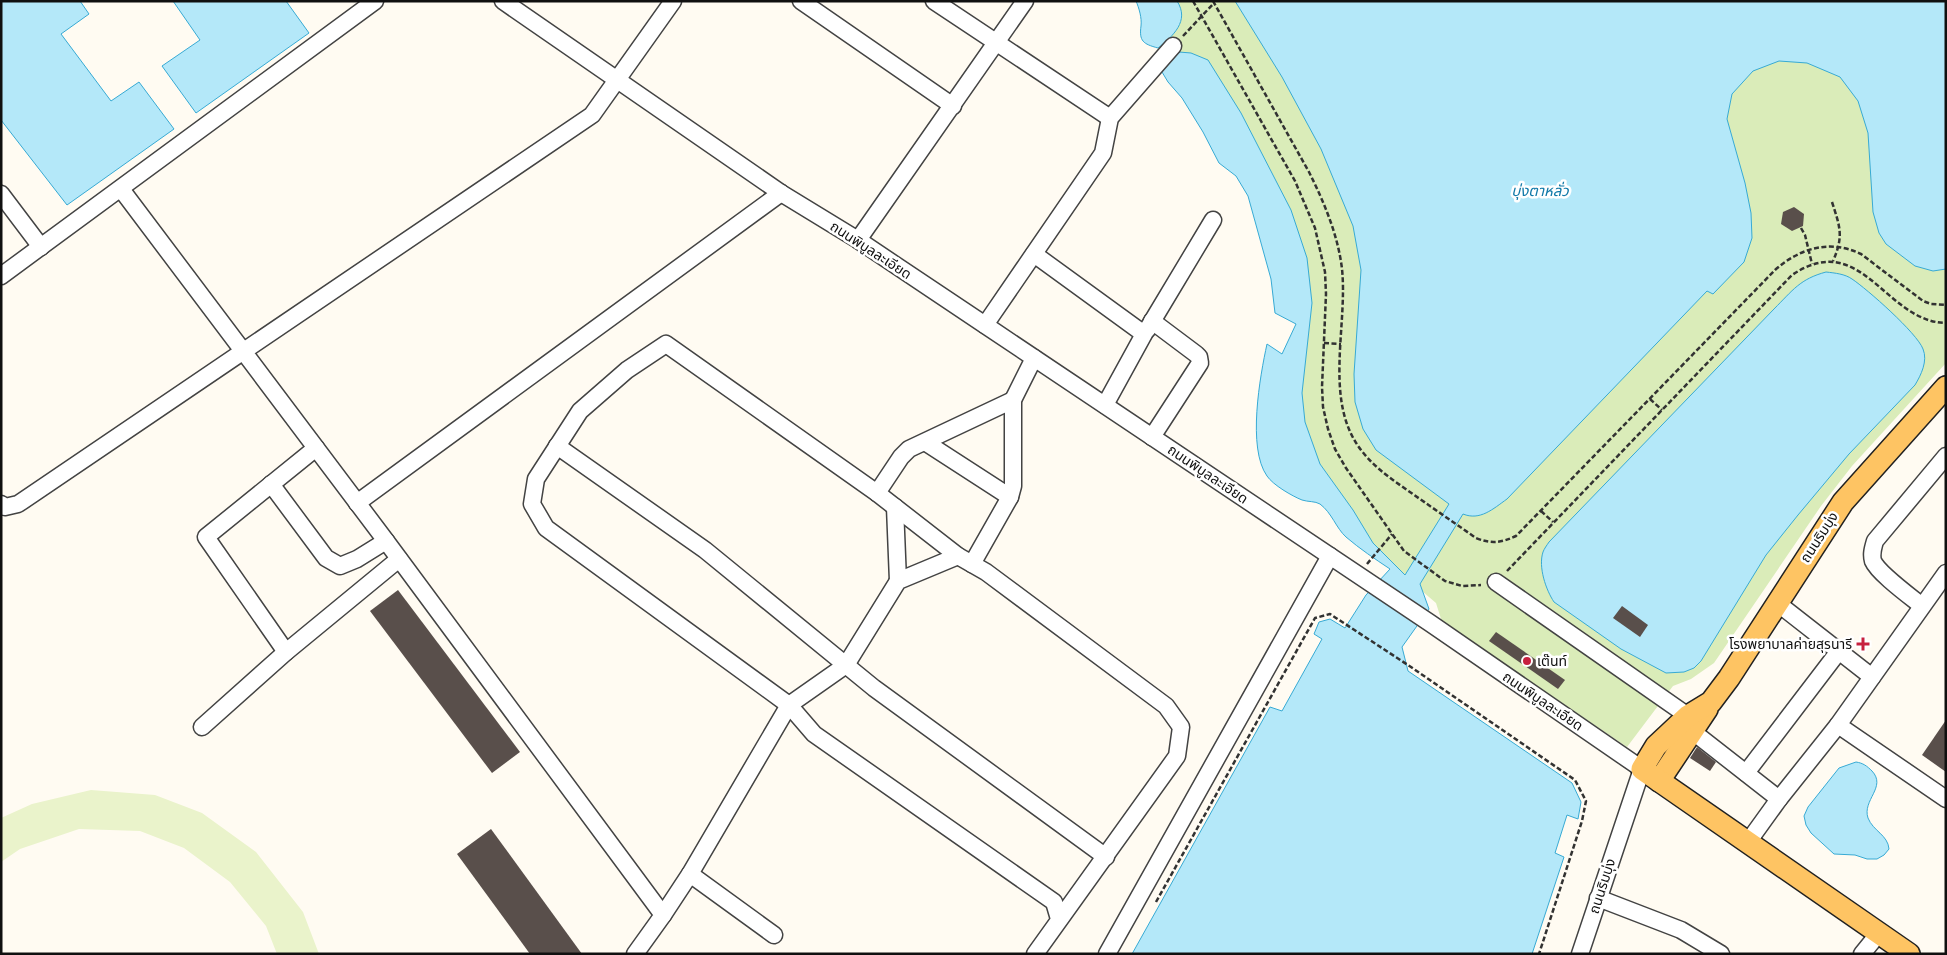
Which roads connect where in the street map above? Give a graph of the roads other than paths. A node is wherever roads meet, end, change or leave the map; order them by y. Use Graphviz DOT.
graph roads {
  1 [pos="375,1"];
  2 [pos="673,1"];
  3 [pos="801,1"];
  4 [pos="934,1"];
  5 [pos="1025,1"];
  6 [pos="507,2"];
  7 [pos="996,43"];
  8 [pos="1173,46"];
  9 [pos="616,79"];
  10 [pos="952,106"];
  11 [pos="1110,118"];
  12 [pos="121,189"];
  13 [pos="781,193"];
  14 [pos="1,194"];
  15 [pos="1213,220"];
  16 [pos="858,240"];
  17 [pos="41,247"];
  18 [pos="1034,254"];
  19 [pos="1,276"];
  20 [pos="985,325"];
  21 [pos="1148,327"];
  22 [pos="244,352"];
  23 [pos="1034,358"];
  24 [pos="1946,386"];
  25 [pos="1013,400"];
  26 [pos="1105,406"];
  27 [pos="1152,437"];
  28 [pos="925,442"];
  29 [pos="558,446"];
  30 [pos="316,448"];
  31 [pos="1946,456"];
  32 [pos="271,484"];
  33 [pos="877,493"];
  34 [pos="1010,497"];
  35 [pos="357,503"];
  36 [pos="1,504"];
  37 [pos="894,507"];
  38 [pos="386,542"];
  39 [pos="1330,556"];
  40 [pos="399,559"];
  41 [pos="965,560"];
  42 [pos="1946,573"];
  43 [pos="898,581"];
  44 [pos="1496,582"];
  45 [pos="1776,602"];
  46 [pos="1922,606"];
  47 [pos="1839,651"];
  48 [pos="286,652"];
  49 [pos="846,665"];
  50 [pos="1872,677"];
  51 [pos="789,705"];
  52 [pos="1690,723"];
  53 [pos="1838,725"];
  54 [pos="202,727"];
  55 [pos="1642,769"];
  56 [pos="1746,774"];
  57 [pos="1659,781"];
  58 [pos="1945,796"];
  59 [pos="1780,800"];
  60 [pos="1748,842"];
  61 [pos="1106,856"];
  62 [pos="690,874"];
  63 [pos="1598,898"];
  64 [pos="663,915"];
  65 [pos="1059,919"];
  66 [pos="1880,933"];
  67 [pos="774,935"];
  68 [pos="635,954"];
  69 [pos="1035,954"];
  70 [pos="1107,954"];
  71 [pos="1580,954"];
  72 [pos="1721,954"];
  73 [pos="1862,954"];
  74 [pos="1909,954"];
  1 -- 12 [label="street"];
  2 -- 9 [label="street"];
  3 -- 10 [label="street"];
  4 -- 7 [label="street"];
  5 -- 7 [label="street"];
  6 -- 9 [label="street, ถนนพิบูลละเอียด"];
  7 -- 10 [label="street"];
  7 -- 11 [label="street"];
  8 -- 11 [label="street"];
  9 -- 13 [label="street, ถนนพิบูลละเอียด"];
  9 -- 22 [label="street"];
  10 -- 16 [label="street"];
  11 -- 18 [label="street"];
  12 -- 17 [label="street"];
  12 -- 22 [label="street"];
  13 -- 16 [label="street, ถนนพิบูลละเอียด"];
  13 -- 35 [label="street"];
  14 -- 17 [label="street"];
  15 -- 21 [label="street"];
  16 -- 20 [label="street, ถนนพิบูลละเอียด"];
  17 -- 19 [label="street"];
  18 -- 20 [label="street"];
  18 -- 21 [label="street"];
  20 -- 23 [label="street, ถนนพิบูลละเอียด"];
  21 -- 26 [label="street"];
  21 -- 27 [label="street"];
  22 -- 30 [label="street"];
  22 -- 36 [label="street"];
  23 -- 25 [label="street"];
  23 -- 26 [label="street, ถนนพิบูลละเอียด"];
  24 -- 45 [label="main road, ถนนริมบุ่ง"];
  25 -- 28 [label="street"];
  25 -- 34 [label="street"];
  26 -- 27 [label="street, ถนนพิบูลละเอียด"];
  27 -- 39 [label="street, ถนนพิบูลละเอียด"];
  28 -- 33 [label="street"];
  28 -- 34 [label="street"];
  29 -- 33 [label="street"];
  29 -- 49 [label="street"];
  29 -- 51 [label="street"];
  30 -- 32 [label="street"];
  30 -- 35 [label="street"];
  31 -- 46 [label="street"];
  32 -- 38 [label="street"];
  32 -- 48 [label="street"];
  33 -- 37 [label="street"];
  34 -- 41 [label="street"];
  35 -- 38 [label="street"];
  37 -- 41 [label="street"];
  37 -- 43 [label="street"];
  38 -- 40 [label="street"];
  39 -- 55 [label="street, ถนนพิบูลละเอียด"];
  39 -- 70 [label="street"];
  40 -- 48 [label="street"];
  40 -- 64 [label="street"];
  41 -- 43 [label="street"];
  41 -- 61 [label="street"];
  42 -- 46 [label="street"];
  43 -- 49 [label="street"];
  44 -- 52 [label="street"];
  45 -- 47 [label="street"];
  45 -- 52 [label="main road, ถนนริมบุ่ง"];
  46 -- 50 [label="street"];
  47 -- 50 [label="street"];
  47 -- 56 [label="street"];
  48 -- 54 [label="street"];
  49 -- 51 [label="street"];
  49 -- 61 [label="street"];
  50 -- 53 [label="street"];
  51 -- 62 [label="street"];
  51 -- 65 [label="street"];
  52 -- 55 [label="main road, ถนนริมบุ่ง"];
  52 -- 56 [label="street"];
  52 -- 57 [label="main road, ถนนริมบุ่ง"];
  53 -- 58 [label="street"];
  53 -- 59 [label="street"];
  55 -- 57 [label="main road, ถนนพิบูลละเอียด"];
  55 -- 63 [label="street, ถนนริมบุ่ง"];
  56 -- 59 [label="street"];
  57 -- 60 [label="main road, ถนนพิบูลละเอียด"];
  59 -- 60 [label="street"];
  60 -- 66 [label="main road, ถนนพิบูลละเอียด"];
  61 -- 65 [label="street"];
  62 -- 64 [label="street"];
  62 -- 67 [label="street"];
  63 -- 71 [label="street, ถนนริมบุ่ง"];
  63 -- 72 [label="street"];
  64 -- 68 [label="street"];
  65 -- 69 [label="street"];
  66 -- 73 [label="street"];
  66 -- 74 [label="main road, ถนนพิบูลละเอียด"];
}
